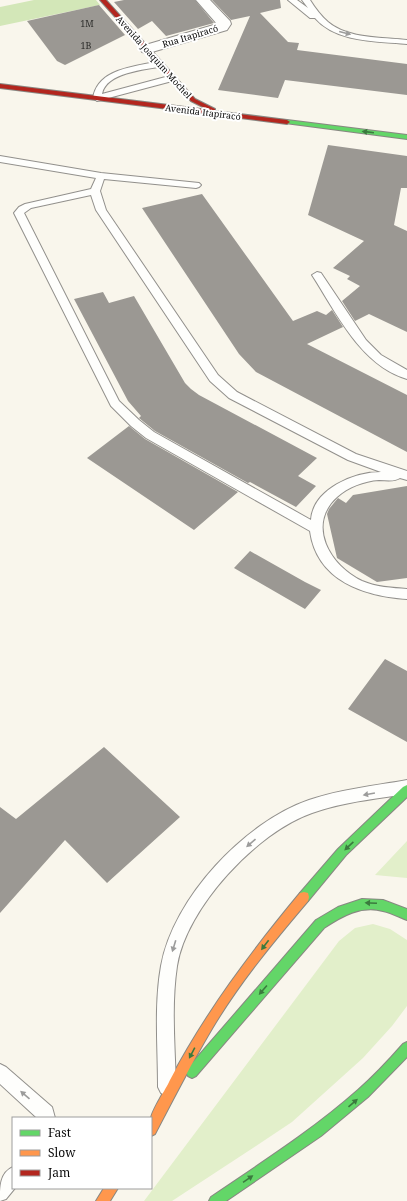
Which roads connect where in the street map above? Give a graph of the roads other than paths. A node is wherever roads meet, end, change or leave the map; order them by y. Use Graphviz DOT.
graph roads {
  1 [pos="103,0"];
  2 [pos="203,0"];
  3 [pos="292,0"];
  4 [pos="306,0"];
  5 [pos="327,25"];
  6 [pos="407,42"];
  7 [pos="147,49"];
  8 [pos="160,64"];
  9 [pos="174,78"];
  10 [pos="0,86"];
  11 [pos="97,98"];
  12 [pos="193,100"];
  13 [pos="178,108"];
  14 [pos="229,115"];
  15 [pos="407,137"];
  16 [pos="0,159"];
  17 [pos="101,176"];
  18 [pos="196,185"];
  19 [pos="95,191"];
  20 [pos="317,275"];
  21 [pos="407,375"];
  22 [pos="407,477"];
  23 [pos="316,529"];
  24 [pos="407,594"];
  25 [pos="407,789"];
  26 [pos="407,915"];
  27 [pos="407,1048"];
  28 [pos="0,1073"];
  29 [pos="168,1100"];
  30 [pos="46,1117"];
  31 [pos="152,1128"];
  32 [pos="12,1177"];
  33 [pos="111,1189"];
  34 [pos="0,1192"];
  35 [pos="102,1201"];
  36 [pos="215,1201"];
  1 -- 7 [label="main road, Avenida Joaquim Mochel"];
  2 -- 7 [label="street, Rua Itapiracó"];
  3 -- 5 [label="lane"];
  4 -- 5 [label="lane"];
  5 -- 6 [label="lane, one-way"];
  7 -- 8 [label="main road, Avenida Joaquim Mochel"];
  8 -- 9 [label="main road, Avenida Joaquim Mochel"];
  8 -- 11 [label="lane"];
  9 -- 11 [label="lane"];
  9 -- 12 [label="main road, Avenida Joaquim Mochel"];
  10 -- 11 [label="main road, Avenida Itapiracó"];
  11 -- 13 [label="main road, Avenida Itapiracó"];
  12 -- 13 [label="main road, Avenida Joaquim Mochel"];
  12 -- 14 [label="main road"];
  13 -- 14 [label="main road, Avenida Itapiracó"];
  15 -- 14 [label="main road, Avenida Itapiracó, one-way"];
  16 -- 17 [label="lane"];
  17 -- 18 [label="lane"];
  17 -- 19 [label="lane"];
  19 -- 22 [label="lane"];
  19 -- 23 [label="lane"];
  20 -- 21 [label="lane"];
  22 -- 23 [label="lane"];
  23 -- 24 [label="lane"];
  25 -- 29 [label="main road, one-way"];
  25 -- 29 [label="lane, one-way"];
  26 -- 29 [label="main road, one-way"];
  36 -- 27 [label="main road, one-way"];
  30 -- 28 [label="lane, one-way"];
  29 -- 31 [label="main road"];
  32 -- 34 [label="lane"];
  33 -- 35 [label="main road"];
}
